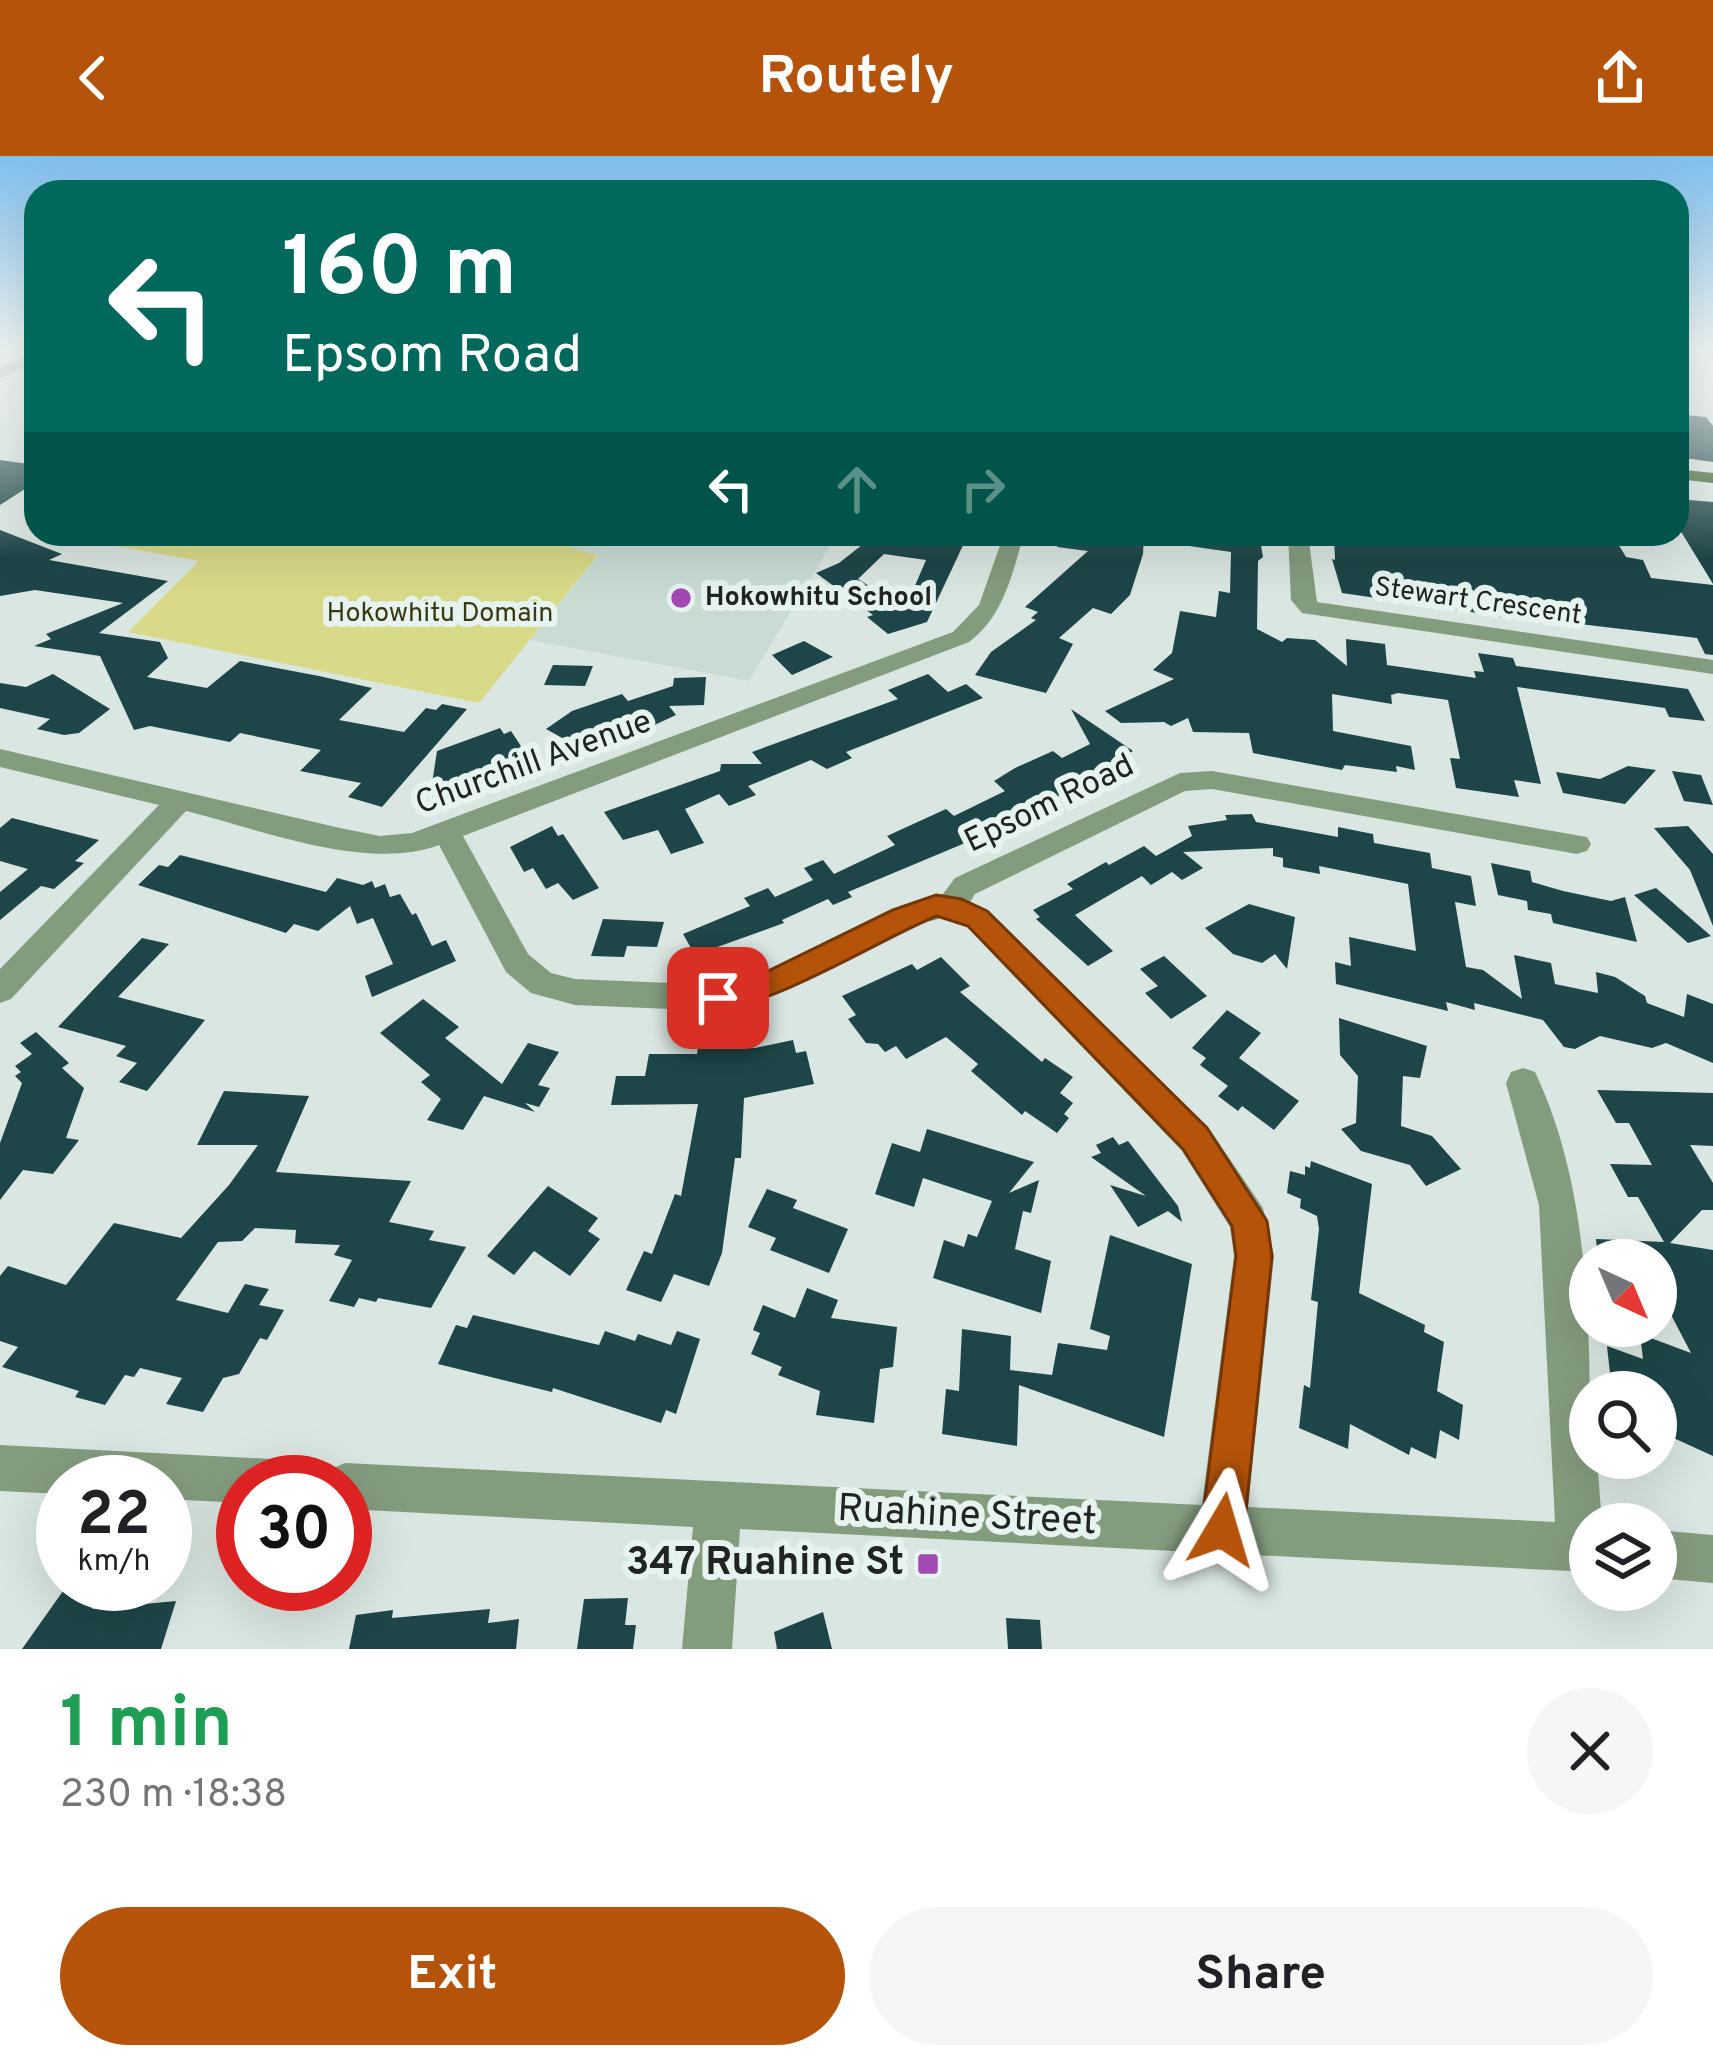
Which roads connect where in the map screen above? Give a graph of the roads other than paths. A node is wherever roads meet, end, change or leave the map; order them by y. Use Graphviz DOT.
graph roads {
  1 [pos="1010,546"];
  2 [pos="1299,546"];
  3 [pos="1713,667"];
  4 [pos="0,758"];
  5 [pos="181,799"];
  6 [pos="447,833"];
  7 [pos="1577,844"];
  8 [pos="951,906"];
  9 [pos="0,990"];
  10 [pos="1523,1083"];
  11 [pos="0,1468"];
  12 [pos="216,1479"];
  13 [pos="372,1487"];
  14 [pos="1581,1503"];
  15 [pos="718,1504"];
  16 [pos="1222,1530"];
  17 [pos="1569,1547"];
  18 [pos="1677,1555"];
  19 [pos="1713,1558"];
  20 [pos="706,1649"];
  1 -- 6 [label="street, Churchill Avenue"];
  2 -- 3 [label="street, Stewart Crescent"];
  4 -- 5 [label="street, Churchill Avenue"];
  5 -- 6 [label="street, Churchill Avenue"];
  5 -- 9 [label="street"];
  6 -- 8 [label="street, Epsom Road"];
  7 -- 8 [label="street, Epsom Road"];
  8 -- 16 [label="street"];
  10 -- 14 [label="street"];
  11 -- 12 [label="street"];
  13 -- 15 [label="street, Ruahine Street"];
  15 -- 16 [label="street, Ruahine Street"];
  15 -- 20 [label="street"];
  16 -- 17 [label="street, Ruahine Street"];
  18 -- 19 [label="street"];
}
